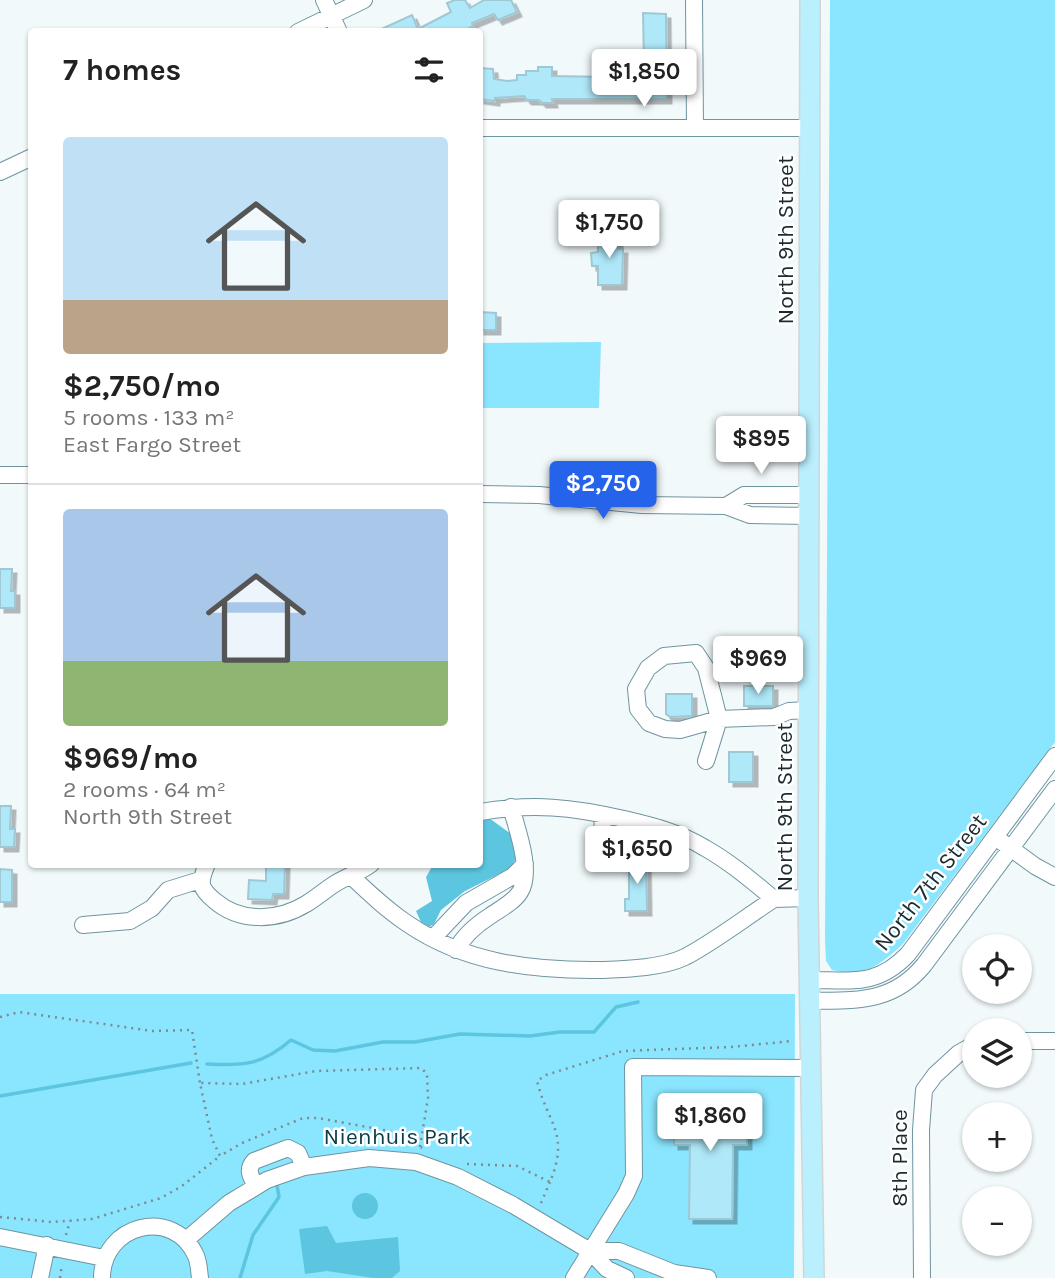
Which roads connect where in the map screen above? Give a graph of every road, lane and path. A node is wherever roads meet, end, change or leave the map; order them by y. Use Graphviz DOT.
graph roads {
  1 [pos="324,0"];
  2 [pos="364,0"];
  3 [pos="694,0"];
  4 [pos="810,0"];
  5 [pos="331,16"];
  6 [pos="306,28"];
  7 [pos="337,28"];
  8 [pos="483,128"];
  9 [pos="695,128"];
  10 [pos="809,128"];
  11 [pos="28,159"];
  12 [pos="0,171"];
  13 [pos="0,475"];
  14 [pos="28,475"];
  15 [pos="483,495"];
  16 [pos="809,495"];
  17 [pos="726,506"];
  18 [pos="809,516"];
  19 [pos="809,710"];
  20 [pos="719,719"];
  21 [pos="1055,756"];
  22 [pos="706,761"];
  23 [pos="1055,789"];
  24 [pos="511,807"];
  25 [pos="483,812"];
  26 [pos="603,814"];
  27 [pos="637,822"];
  28 [pos="995,836"];
  29 [pos="1011,848"];
  30 [pos="525,864"];
  31 [pos="364,868"];
  32 [pos="204,872"];
  33 [pos="351,876"];
  34 [pos="1055,877"];
  35 [pos="808,898"];
  36 [pos="774,899"];
  37 [pos="83,925"];
  38 [pos="433,939"];
  39 [pos="456,950"];
  40 [pos="809,980"];
  41 [pos="809,1001"];
  42 [pos="0,1017"];
  43 [pos="792,1041"];
  44 [pos="1032,1041"];
  45 [pos="1055,1041"];
  46 [pos="962,1051"];
  47 [pos="810,1068"];
  48 [pos="200,1083"];
  49 [pos="420,1147"];
  50 [pos="427,1151"];
  51 [pos="220,1156"];
  52 [pos="466,1164"];
  53 [pos="304,1167"];
  54 [pos="550,1182"];
  55 [pos="256,1186"];
  56 [pos="541,1203"];
  57 [pos="0,1217"];
  58 [pos="70,1221"];
  59 [pos="0,1237"];
  60 [pos="65,1237"];
  61 [pos="186,1240"];
  62 [pos="47,1245"];
  63 [pos="590,1251"];
  64 [pos="62,1258"];
  65 [pos="104,1258"];
  66 [pos="40,1278"];
  67 [pos="60,1278"];
  68 [pos="102,1278"];
  69 [pos="200,1278"];
  70 [pos="574,1278"];
  71 [pos="626,1278"];
  72 [pos="708,1278"];
  73 [pos="814,1278"];
  74 [pos="922,1278"];
  1 -- 5 [label="street"];
  2 -- 5 [label="street"];
  3 -- 9 [label="street"];
  4 -- 10 [label="main road, North 9th Street"];
  5 -- 6 [label="street"];
  5 -- 7 [label="street"];
  8 -- 9 [label="street"];
  9 -- 10 [label="street"];
  10 -- 16 [label="main road, North 9th Street"];
  11 -- 12 [label="street"];
  13 -- 14 [label="street"];
  15 -- 17 [label="street"];
  16 -- 17 [label="street"];
  16 -- 18 [label="main road, North 9th Street"];
  17 -- 18 [label="street"];
  18 -- 19 [label="main road, North 9th Street"];
  19 -- 20 [label="street"];
  19 -- 35 [label="main road, North 9th Street"];
  20 -- 20 [label="street"];
  20 -- 22 [label="street"];
  21 -- 28 [label="street, North 7th Street"];
  23 -- 29 [label="street, North 7th Street"];
  24 -- 25 [label="street"];
  24 -- 26 [label="street"];
  24 -- 30 [label="street"];
  26 -- 27 [label="street"];
  26 -- 27 [label="street"];
  27 -- 36 [label="street"];
  28 -- 29 [label="street"];
  28 -- 40 [label="street, North 7th Street"];
  29 -- 34 [label="street"];
  29 -- 41 [label="street, North 7th Street"];
  30 -- 38 [label="street"];
  30 -- 39 [label="street"];
  31 -- 33 [label="street"];
  32 -- 33 [label="street"];
  32 -- 37 [label="street"];
  33 -- 38 [label="street"];
  35 -- 36 [label="street"];
  35 -- 40 [label="main road, North 9th Street"];
  36 -- 39 [label="street"];
  38 -- 39 [label="street"];
  40 -- 41 [label="main road, North 9th Street"];
  41 -- 47 [label="main road, North 9th Street"];
  42 -- 48 [label="path"];
  43 -- 54 [label="path"];
  44 -- 45 [label="street"];
  46 -- 74 [label="street, 8th Place"];
  47 -- 63 [label="street"];
  47 -- 73 [label="main road, North 9th Street"];
  48 -- 49 [label="path"];
  48 -- 51 [label="path"];
  49 -- 50 [label="path"];
  49 -- 51 [label="path"];
  51 -- 58 [label="path"];
  52 -- 54 [label="path"];
  53 -- 55 [label="street"];
  53 -- 55 [label="street"];
  53 -- 63 [label="street"];
  54 -- 56 [label="path"];
  55 -- 61 [label="street"];
  57 -- 58 [label="path"];
  58 -- 60 [label="path"];
  59 -- 62 [label="street"];
  61 -- 65 [label="street"];
  61 -- 69 [label="street"];
  62 -- 65 [label="street"];
  62 -- 66 [label="street"];
  63 -- 70 [label="street"];
  63 -- 71 [label="street"];
  63 -- 72 [label="street"];
  64 -- 67 [label="path"];
  65 -- 68 [label="street"];
}
